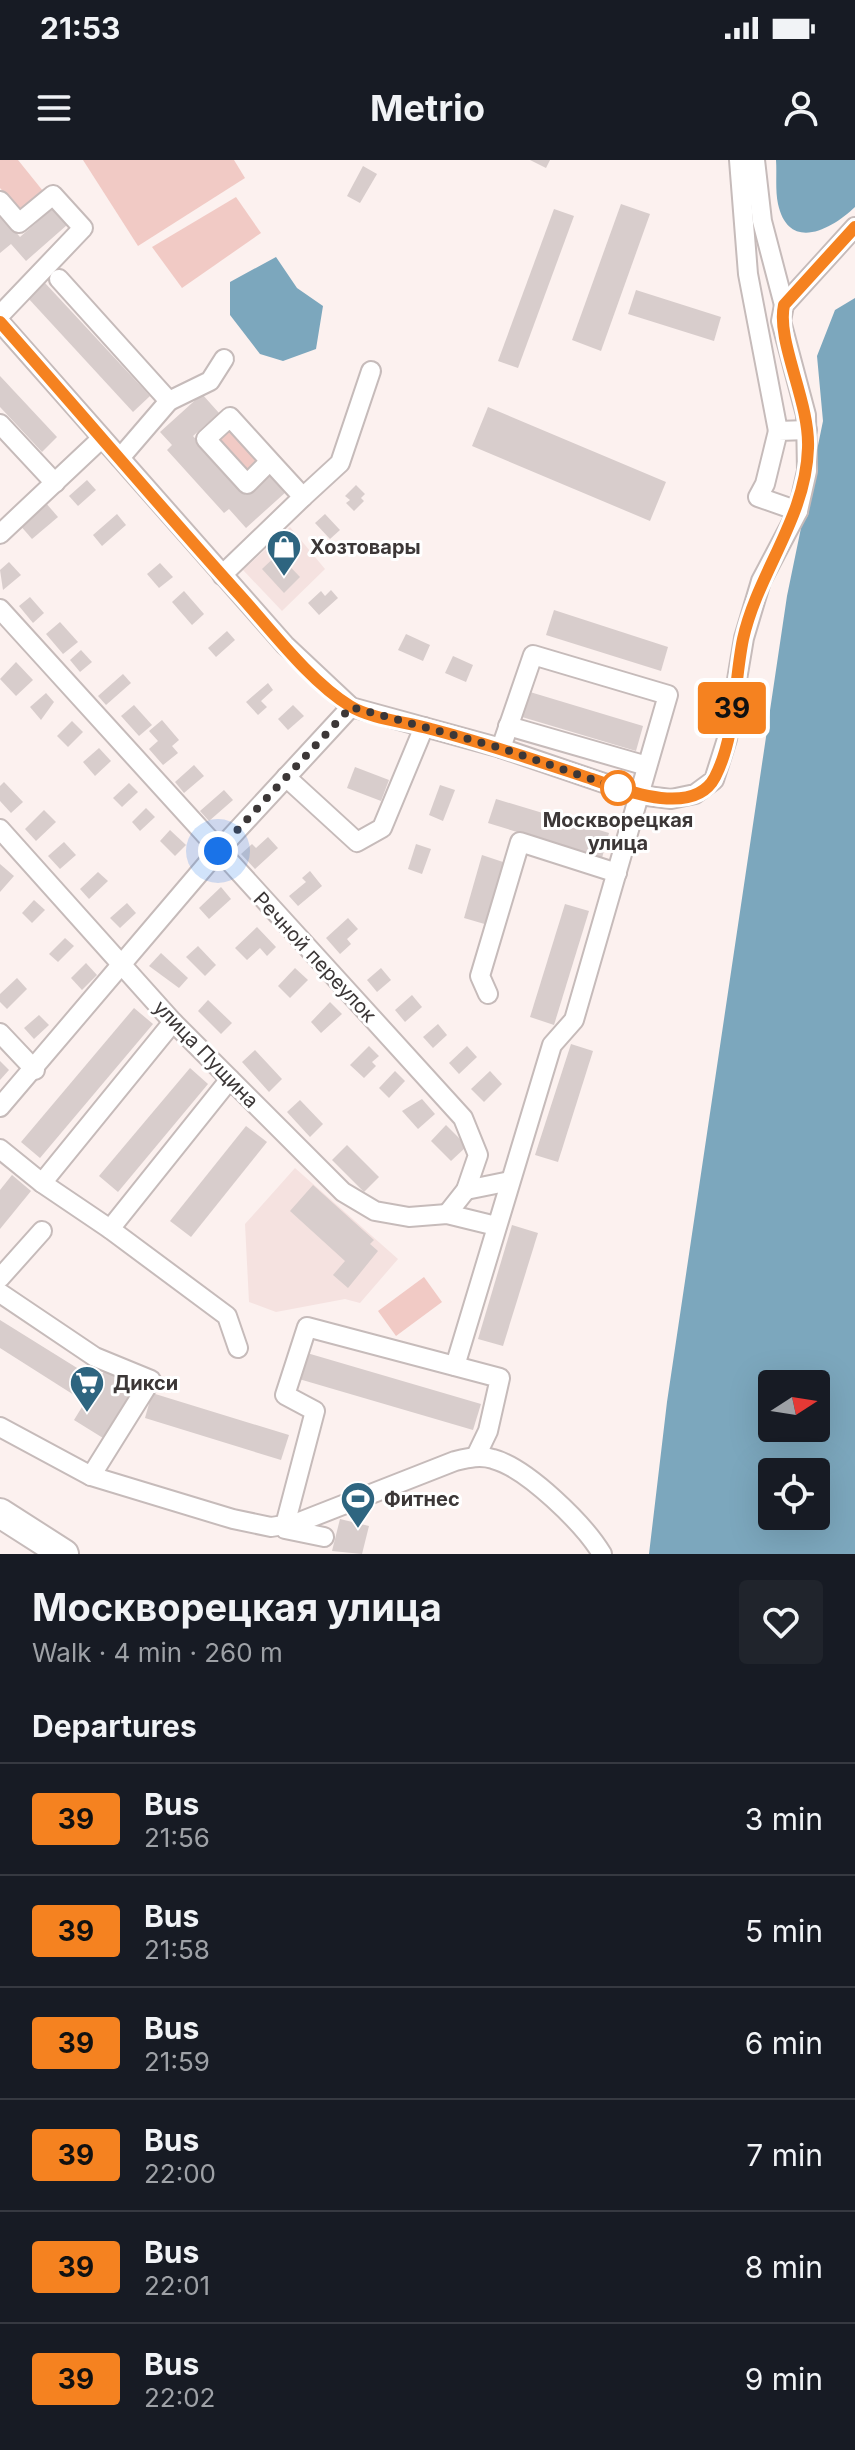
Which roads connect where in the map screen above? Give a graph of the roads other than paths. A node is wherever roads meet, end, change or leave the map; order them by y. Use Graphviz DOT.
graph roads {
  1 [pos="739,160"];
  2 [pos="755,160"];
  3 [pos="0,201"];
  4 [pos="855,227"];
  5 [pos="59,279"];
  6 [pos="784,305"];
  7 [pos="0,315"];
  8 [pos="0,322"];
  9 [pos="224,359"];
  10 [pos="371,371"];
  11 [pos="169,401"];
  12 [pos="0,424"];
  13 [pos="807,430"];
  14 [pos="778,431"];
  15 [pos="102,438"];
  16 [pos="120,458"];
  17 [pos="270,461"];
  18 [pos="55,483"];
  19 [pos="303,497"];
  20 [pos="798,511"];
  21 [pos="0,534"];
  22 [pos="222,575"];
  23 [pos="0,609"];
  24 [pos="351,707"];
  25 [pos="508,726"];
  26 [pos="424,727"];
  27 [pos="501,748"];
  28 [pos="647,766"];
  29 [pos="286,777"];
  30 [pos="639,795"];
  31 [pos="0,829"];
  32 [pos="218,851"];
  33 [pos="617,873"];
  34 [pos="124,964"];
  35 [pos="488,994"];
  36 [pos="173,1022"];
  37 [pos="0,1033"];
  38 [pos="35,1070"];
  39 [pos="230,1079"];
  40 [pos="0,1107"];
  41 [pos="0,1149"];
  42 [pos="510,1181"];
  43 [pos="42,1183"];
  44 [pos="466,1190"];
  45 [pos="447,1214"];
  46 [pos="496,1226"];
  47 [pos="110,1229"];
  48 [pos="42,1231"];
  49 [pos="0,1278"];
  50 [pos="0,1293"];
  51 [pos="238,1348"];
  52 [pos="455,1366"];
  53 [pos="0,1427"];
  54 [pos="476,1456"];
  55 [pos="91,1476"];
  56 [pos="0,1513"];
  57 [pos="278,1526"];
  58 [pos="324,1537"];
  59 [pos="64,1554"];
  60 [pos="602,1554"];
  1 -- 14 [label="street"];
  2 -- 6 [label="street"];
  3 -- 7 [label="street"];
  4 -- 6 [label="street"];
  5 -- 11 [label="street"];
  6 -- 13 [label="street"];
  8 -- 15 [label="street"];
  9 -- 11 [label="street"];
  10 -- 19 [label="street"];
  11 -- 16 [label="street"];
  12 -- 18 [label="street"];
  13 -- 14 [label="street"];
  13 -- 20 [label="street"];
  14 -- 20 [label="street"];
  15 -- 16 [label="street"];
  15 -- 18 [label="street"];
  16 -- 22 [label="street"];
  17 -- 19 [label="street"];
  18 -- 21 [label="street"];
  19 -- 22 [label="street"];
  20 -- 30 [label="street"];
  22 -- 24 [label="street"];
  23 -- 32 [label="street, Речной переулок"];
  24 -- 26 [label="street"];
  24 -- 29 [label="street"];
  25 -- 27 [label="street"];
  25 -- 28 [label="street"];
  25 -- 28 [label="street"];
  26 -- 27 [label="street"];
  26 -- 29 [label="street"];
  27 -- 30 [label="street"];
  28 -- 30 [label="street"];
  29 -- 32 [label="street"];
  30 -- 33 [label="street"];
  31 -- 34 [label="street, улица Пущина"];
  32 -- 34 [label="street"];
  32 -- 44 [label="street, Речной переулок"];
  33 -- 35 [label="street"];
  33 -- 42 [label="street"];
  34 -- 36 [label="street, улица Пущина"];
  34 -- 38 [label="street"];
  36 -- 39 [label="street, улица Пущина"];
  36 -- 43 [label="street"];
  37 -- 38 [label="street"];
  38 -- 40 [label="street"];
  39 -- 45 [label="street, улица Пущина"];
  39 -- 47 [label="street"];
  41 -- 43 [label="street"];
  42 -- 44 [label="street"];
  42 -- 46 [label="street"];
  43 -- 47 [label="street"];
  44 -- 45 [label="street, Речной переулок"];
  45 -- 46 [label="street, улица Пущина"];
  46 -- 52 [label="street"];
  47 -- 51 [label="street"];
  48 -- 49 [label="street"];
  50 -- 55 [label="street"];
  52 -- 54 [label="street"];
  52 -- 57 [label="street"];
  53 -- 55 [label="street"];
  54 -- 57 [label="street"];
  54 -- 60 [label="street"];
  55 -- 57 [label="street"];
  56 -- 59 [label="highway"];
  57 -- 58 [label="street"];
}
